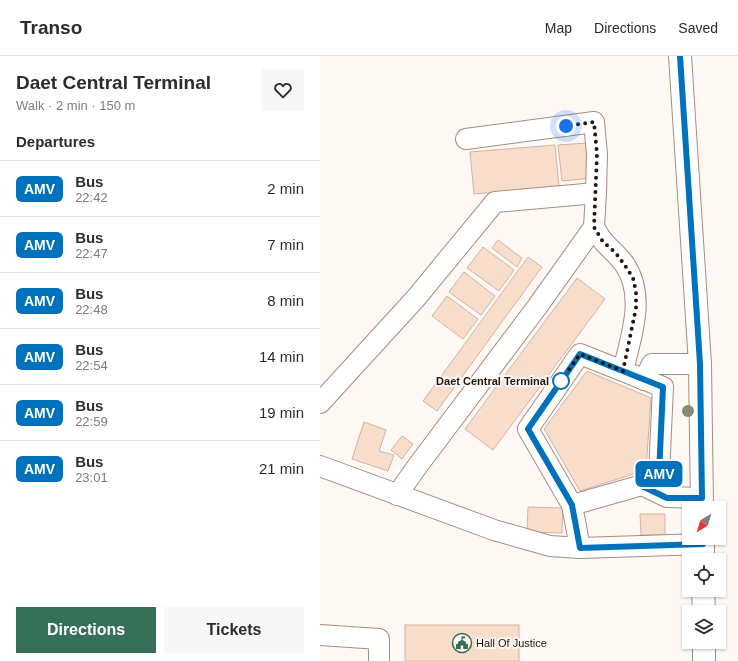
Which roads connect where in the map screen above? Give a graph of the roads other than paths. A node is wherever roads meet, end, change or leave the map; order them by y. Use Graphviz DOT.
graph roads {
  1 [pos="680,56"];
  2 [pos="466,139"];
  3 [pos="596,193"];
  4 [pos="594,227"];
  5 [pos="700,364"];
  6 [pos="623,371"];
  7 [pos="644,380"];
  8 [pos="320,403"];
  9 [pos="320,466"];
  10 [pos="642,486"];
  11 [pos="397,495"];
  12 [pos="688,501"];
  13 [pos="702,501"];
  14 [pos="572,505"];
  15 [pos="703,547"];
  16 [pos="580,548"];
  17 [pos="320,635"];
  18 [pos="704,649"];
  19 [pos="379,661"];
  20 [pos="704,661"];
  1 -- 5 [label="highway"];
  2 -- 3 [label="street"];
  3 -- 4 [label="street"];
  3 -- 8 [label="street"];
  4 -- 6 [label="street"];
  4 -- 11 [label="street"];
  5 -- 7 [label="street"];
  5 -- 13 [label="highway"];
  6 -- 7 [label="street"];
  6 -- 14 [label="street"];
  7 -- 10 [label="street"];
  9 -- 11 [label="street"];
  10 -- 12 [label="street"];
  10 -- 14 [label="street"];
  11 -- 16 [label="street"];
  14 -- 16 [label="street"];
  15 -- 16 [label="street"];
  17 -- 19 [label="street"];
  18 -- 20 [label="highway"];
}
